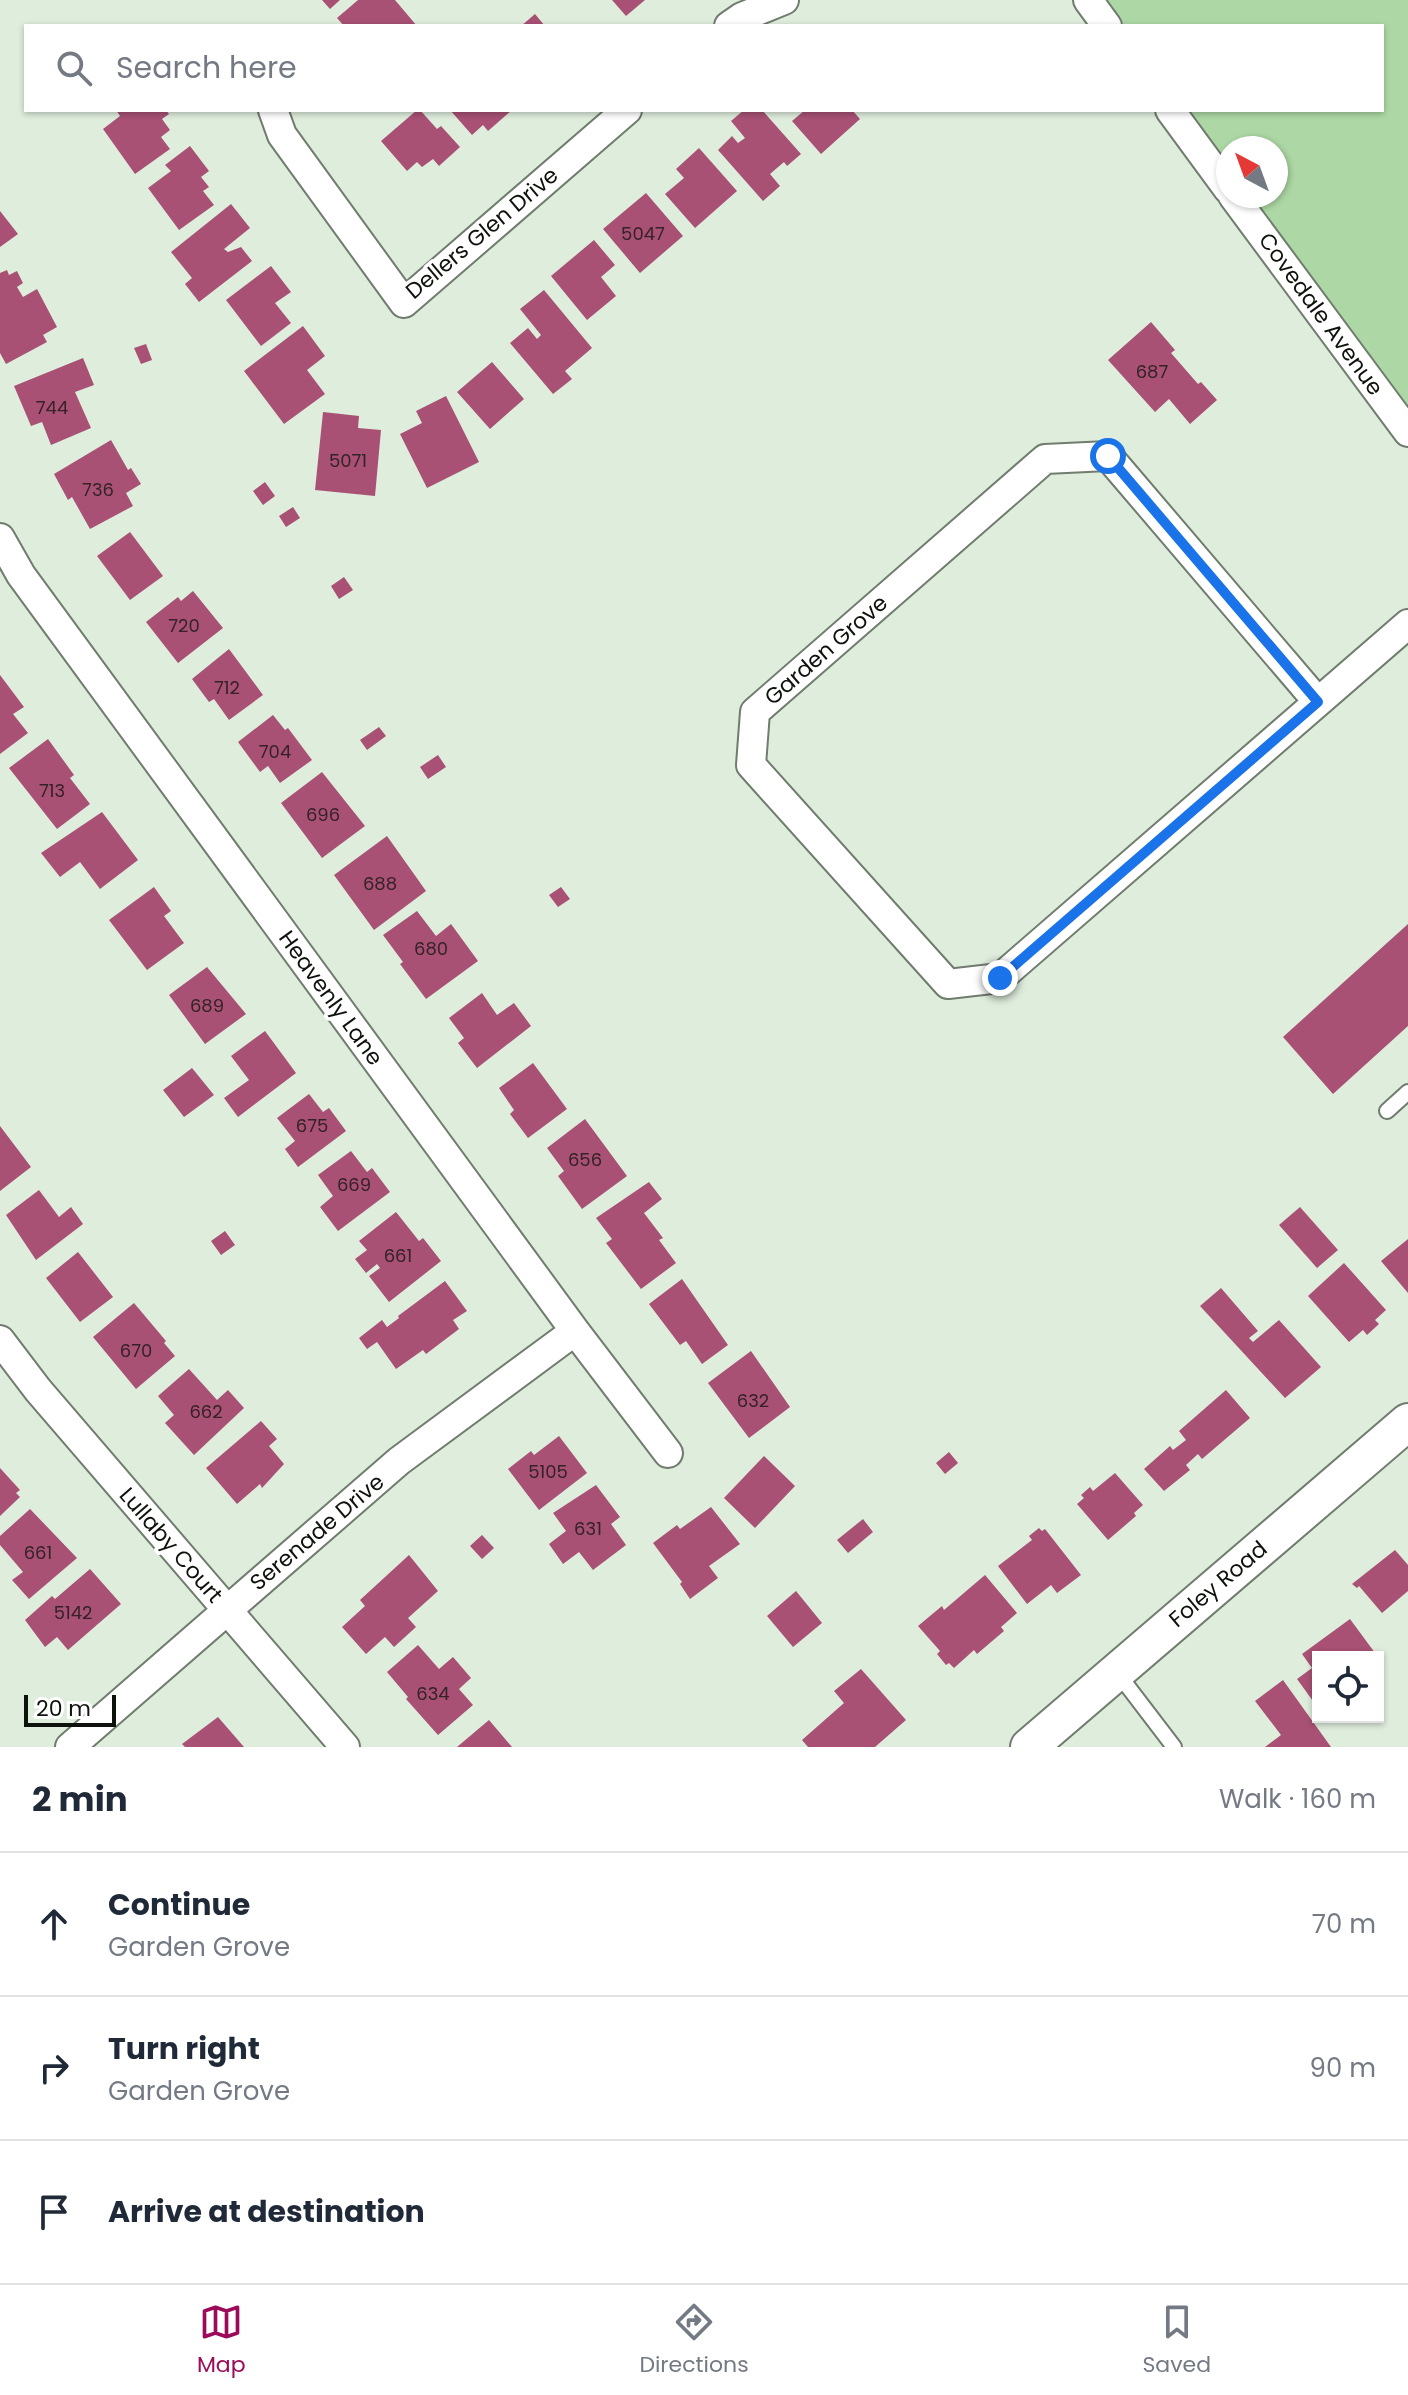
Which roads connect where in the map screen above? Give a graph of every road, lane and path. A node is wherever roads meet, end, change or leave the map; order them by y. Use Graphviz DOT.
graph roads {
  1 [pos="784,0"];
  2 [pos="1088,0"];
  3 [pos="732,24"];
  4 [pos="1106,24"];
  5 [pos="274,112"];
  6 [pos="625,112"];
  7 [pos="1171,112"];
  8 [pos="1216,173"];
  9 [pos="1242,208"];
  10 [pos="1408,432"];
  11 [pos="0,538"];
  12 [pos="1408,624"];
  13 [pos="1318,702"];
  14 [pos="1408,1092"];
  15 [pos="1387,1111"];
  16 [pos="575,1331"];
  17 [pos="0,1340"];
  18 [pos="1408,1422"];
  19 [pos="668,1453"];
  20 [pos="226,1609"];
  21 [pos="1116,1671"];
  22 [pos="70,1747"];
  23 [pos="345,1747"];
  24 [pos="1029,1747"];
  25 [pos="1174,1747"];
  1 -- 3 [label="street"];
  2 -- 4 [label="street"];
  5 -- 6 [label="street, Dellers Glen Drive"];
  7 -- 8 [label="street"];
  9 -- 10 [label="street, Covedale Avenue"];
  11 -- 16 [label="street, Heavenly Lane"];
  12 -- 13 [label="street, Garden Grove"];
  13 -- 13 [label="street, Garden Grove"];
  14 -- 15 [label="lane"];
  16 -- 19 [label="street, Heavenly Lane"];
  16 -- 20 [label="street, Serenade Drive"];
  17 -- 20 [label="street, Lullaby Court"];
  18 -- 21 [label="street, Foley Road"];
  20 -- 22 [label="street, Serenade Drive"];
  20 -- 23 [label="street, Lullaby Court"];
  21 -- 24 [label="street, Foley Road"];
  21 -- 25 [label="lane"];
}
